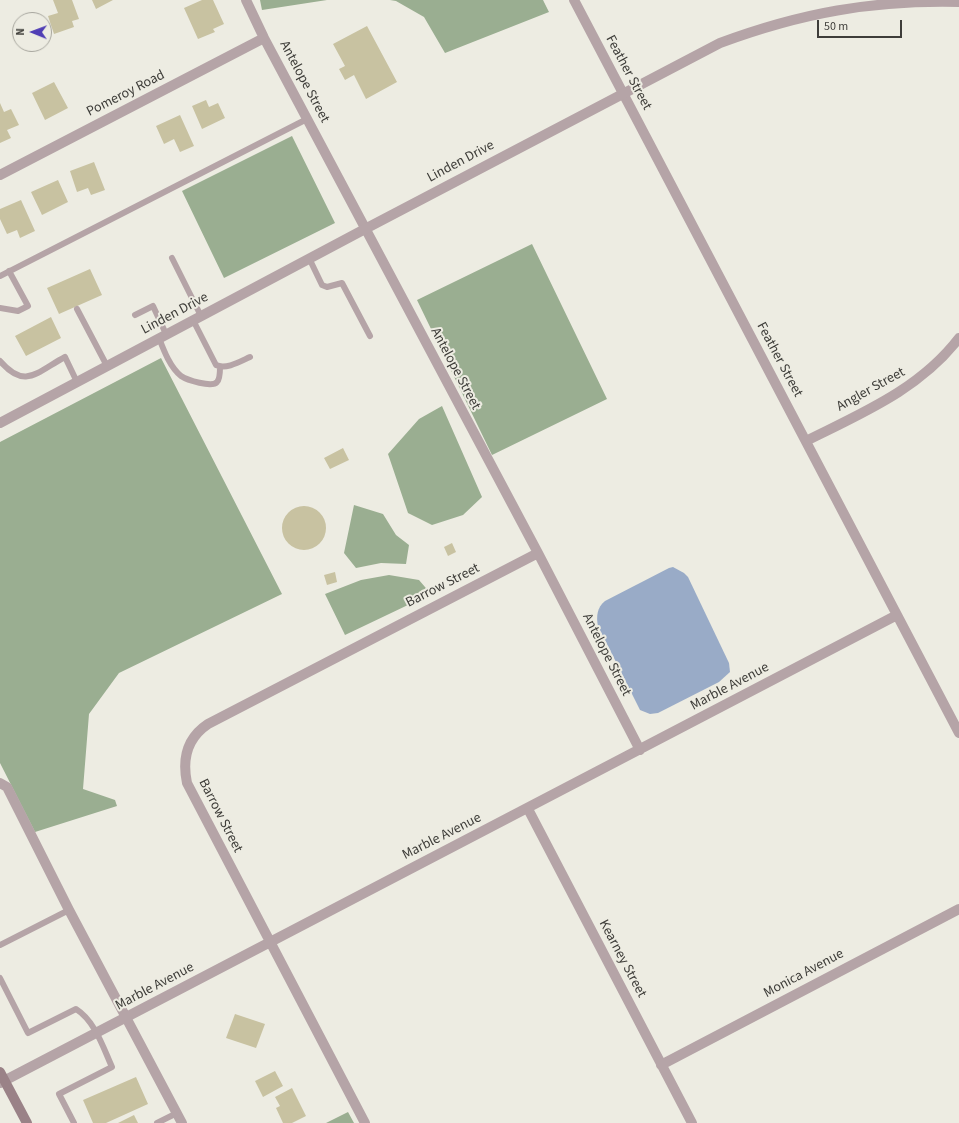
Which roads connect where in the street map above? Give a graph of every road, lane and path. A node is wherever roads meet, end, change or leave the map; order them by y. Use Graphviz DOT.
graph roads {
  1 [pos="246,0"];
  2 [pos="574,0"];
  3 [pos="959,2"];
  4 [pos="264,38"];
  5 [pos="623,93"];
  6 [pos="307,119"];
  7 [pos="0,175"];
  8 [pos="365,229"];
  9 [pos="172,258"];
  10 [pos="309,258"];
  11 [pos="9,271"];
  12 [pos="0,276"];
  13 [pos="0,308"];
  14 [pos="78,309"];
  15 [pos="135,315"];
  16 [pos="197,318"];
  17 [pos="162,336"];
  18 [pos="370,336"];
  19 [pos="959,338"];
  20 [pos="250,357"];
  21 [pos="0,361"];
  22 [pos="107,366"];
  23 [pos="220,367"];
  24 [pos="77,382"];
  25 [pos="0,423"];
  26 [pos="806,441"];
  27 [pos="538,553"];
  28 [pos="897,615"];
  29 [pos="959,733"];
  30 [pos="640,750"];
  31 [pos="0,783"];
  32 [pos="528,809"];
  33 [pos="959,909"];
  34 [pos="69,910"];
  35 [pos="270,943"];
  36 [pos="0,945"];
  37 [pos="0,978"];
  38 [pos="127,1018"];
  39 [pos="96,1033"];
  40 [pos="661,1065"];
  41 [pos="2,1079"];
  42 [pos="177,1113"];
  43 [pos="27,1123"];
  44 [pos="74,1123"];
  45 [pos="157,1123"];
  46 [pos="182,1123"];
  47 [pos="365,1123"];
  48 [pos="692,1123"];
  1 -- 4 [label="street, Antelope Street"];
  2 -- 5 [label="street, Feather Street"];
  3 -- 5 [label="street, Linden Drive"];
  4 -- 6 [label="street, Antelope Street"];
  4 -- 7 [label="street, Pomeroy Road"];
  5 -- 8 [label="street, Linden Drive"];
  5 -- 26 [label="street, Feather Street"];
  6 -- 8 [label="street, Antelope Street"];
  6 -- 11 [label="lane"];
  8 -- 10 [label="street, Linden Drive"];
  8 -- 27 [label="street, Antelope Street"];
  9 -- 16 [label="lane"];
  10 -- 16 [label="street, Linden Drive"];
  10 -- 18 [label="lane"];
  11 -- 12 [label="lane"];
  11 -- 13 [label="lane"];
  14 -- 22 [label="lane"];
  15 -- 17 [label="lane"];
  16 -- 17 [label="street, Linden Drive"];
  16 -- 23 [label="lane"];
  17 -- 22 [label="street, Linden Drive"];
  17 -- 23 [label="lane"];
  19 -- 26 [label="street, Angler Street"];
  20 -- 23 [label="lane"];
  21 -- 24 [label="lane"];
  22 -- 24 [label="street, Linden Drive"];
  24 -- 25 [label="street, Linden Drive"];
  26 -- 28 [label="street, Feather Street"];
  27 -- 30 [label="street, Antelope Street"];
  27 -- 35 [label="street, Barrow Street"];
  28 -- 29 [label="street, Feather Street"];
  28 -- 30 [label="street, Marble Avenue"];
  30 -- 32 [label="street, Marble Avenue"];
  31 -- 34 [label="street"];
  32 -- 35 [label="street, Marble Avenue"];
  32 -- 40 [label="street, Kearney Street"];
  33 -- 40 [label="street, Monica Avenue"];
  34 -- 36 [label="lane"];
  34 -- 38 [label="street"];
  35 -- 38 [label="street, Marble Avenue"];
  35 -- 47 [label="street, Barrow Street"];
  37 -- 39 [label="lane"];
  38 -- 39 [label="street, Marble Avenue"];
  38 -- 42 [label="street"];
  39 -- 41 [label="street, Marble Avenue"];
  39 -- 44 [label="lane"];
  40 -- 48 [label="street, Kearney Street"];
  41 -- 43 [label="main road"];
  42 -- 45 [label="lane"];
  42 -- 46 [label="street"];
}
